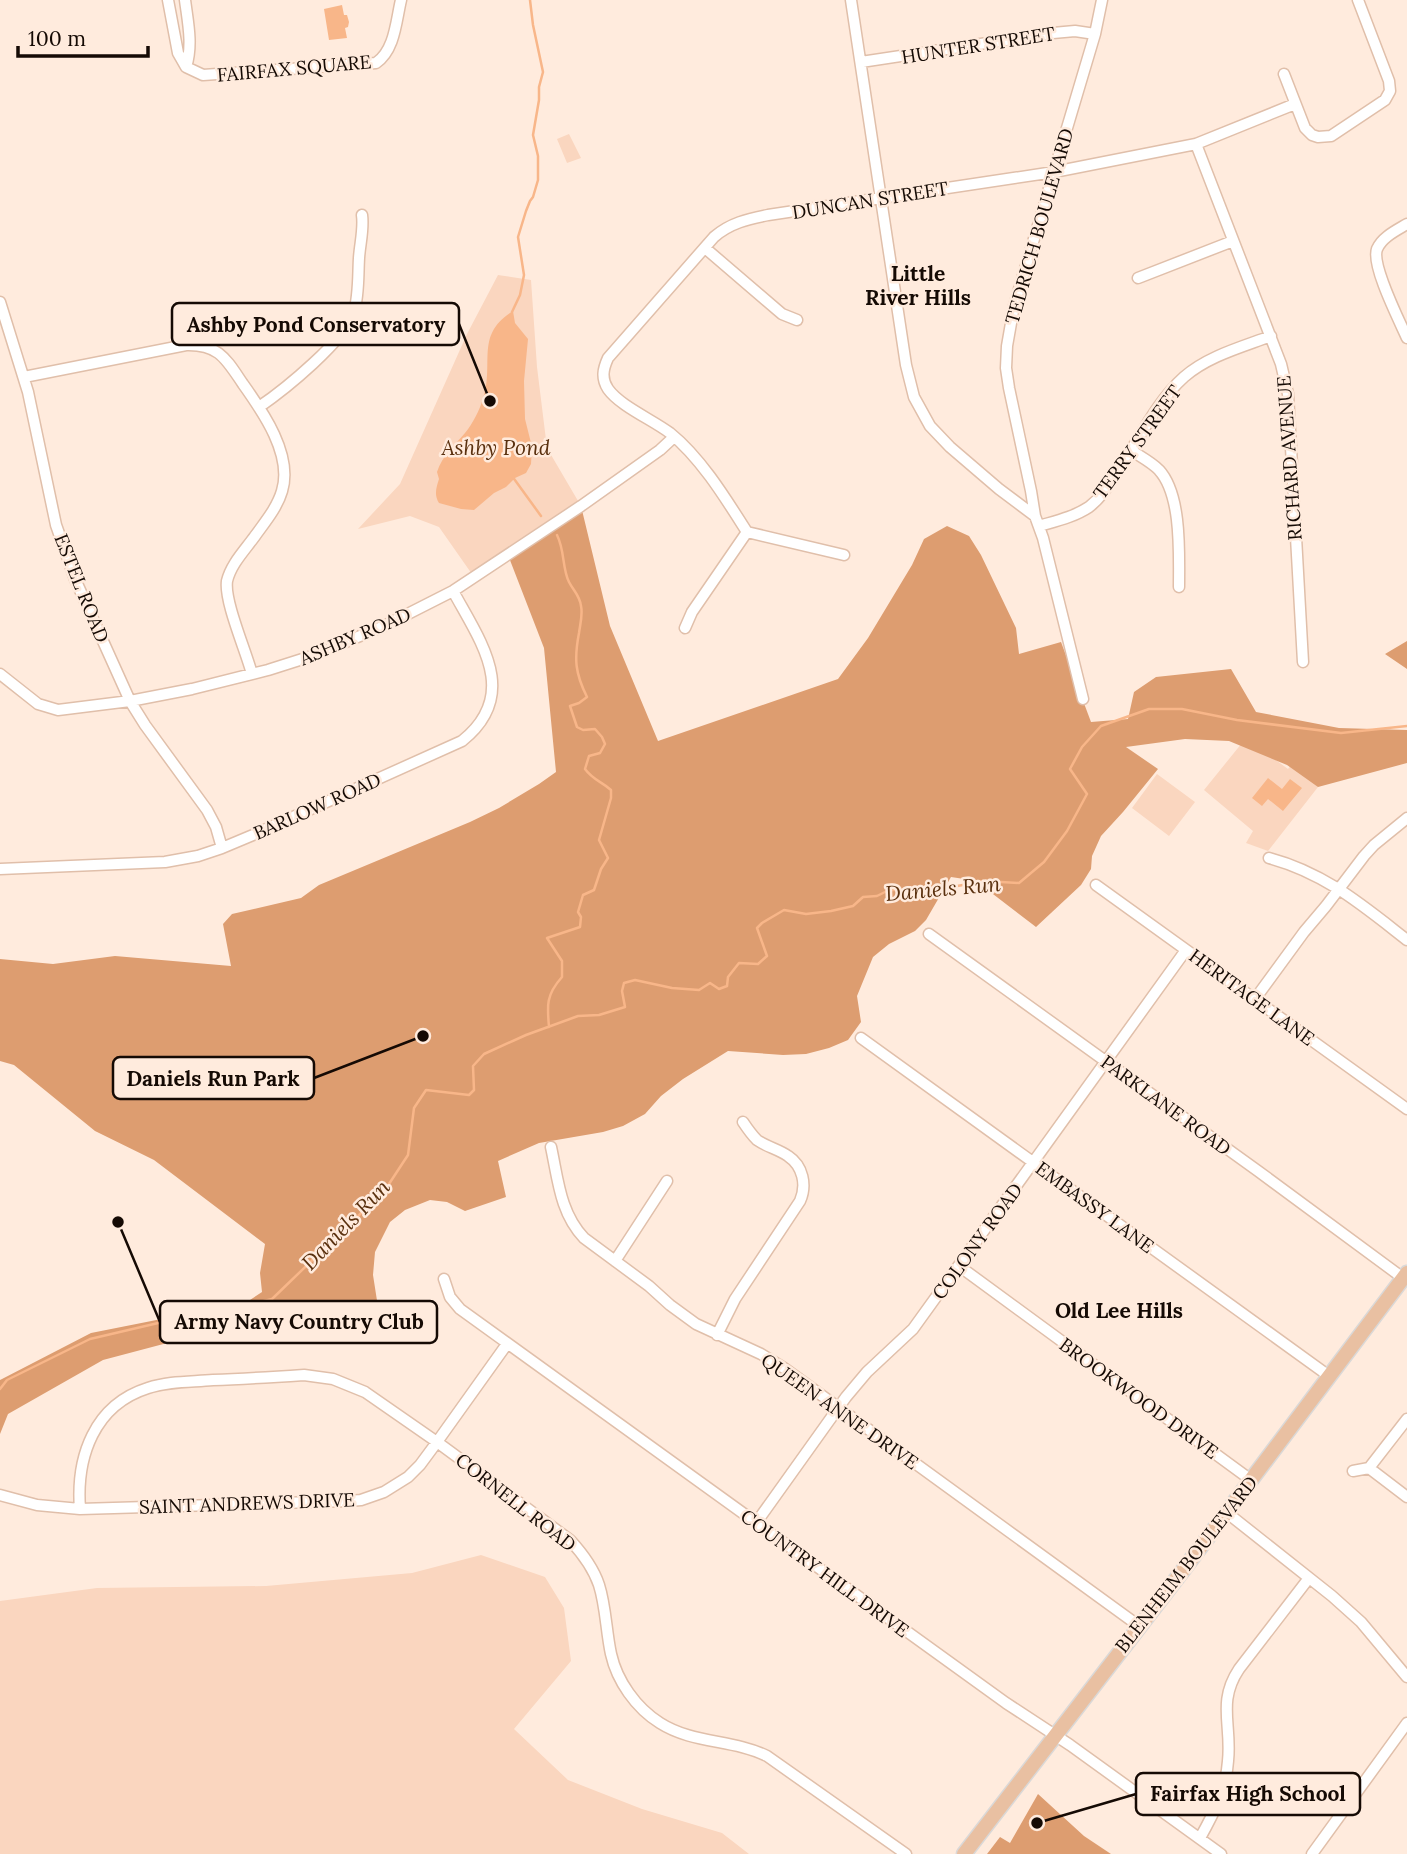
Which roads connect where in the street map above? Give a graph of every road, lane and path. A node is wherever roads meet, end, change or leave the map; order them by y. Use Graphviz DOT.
graph roads {
  1 [pos="168,0"];
  2 [pos="185,0"];
  3 [pos="401,0"];
  4 [pos="851,0"];
  5 [pos="1102,0"];
  6 [pos="1358,0"];
  7 [pos="1095,34"];
  8 [pos="861,62"];
  9 [pos="186,67"];
  10 [pos="1284,74"];
  11 [pos="1295,104"];
  12 [pos="1196,144"];
  13 [pos="1054,172"];
  14 [pos="881,199"];
  15 [pos="362,215"];
  16 [pos="1407,224"];
  17 [pos="1233,241"];
  18 [pos="705,247"];
  19 [pos="1138,278"];
  20 [pos="0,302"];
  21 [pos="797,320"];
  22 [pos="1271,336"];
  23 [pos="1407,338"];
  24 [pos="24,377"];
  25 [pos="259,407"];
  26 [pos="674,437"];
  27 [pos="1132,451"];
  28 [pos="1037,521"];
  29 [pos="747,532"];
  30 [pos="844,555"];
  31 [pos="1179,587"];
  32 [pos="453,591"];
  33 [pos="685,628"];
  34 [pos="1303,662"];
  35 [pos="0,674"];
  36 [pos="252,674"];
  37 [pos="1083,699"];
  38 [pos="130,701"];
  39 [pos="1407,818"];
  40 [pos="222,848"];
  41 [pos="1269,858"];
  42 [pos="0,869"];
  43 [pos="1096,885"];
  44 [pos="1339,889"];
  45 [pos="929,934"];
  46 [pos="1407,940"];
  47 [pos="1186,950"];
  48 [pos="1255,999"];
  49 [pos="861,1038"];
  50 [pos="1106,1062"];
  51 [pos="1407,1109"];
  52 [pos="743,1122"];
  53 [pos="551,1147"];
  54 [pos="1034,1163"];
  55 [pos="667,1181"];
  56 [pos="615,1261"];
  57 [pos="959,1266"];
  58 [pos="1405,1276"];
  59 [pos="444,1279"];
  60 [pos="717,1335"];
  61 [pos="507,1344"];
  62 [pos="1329,1377"];
  63 [pos="839,1408"];
  64 [pos="1407,1419"];
  65 [pos="437,1442"];
  66 [pos="1369,1468"];
  67 [pos="1353,1471"];
  68 [pos="1251,1479"];
  69 [pos="0,1495"];
  70 [pos="1407,1497"];
  71 [pos="80,1509"];
  72 [pos="1226,1512"];
  73 [pos="756,1522"];
  74 [pos="1309,1578"];
  75 [pos="1139,1626"];
  76 [pos="1407,1677"];
  77 [pos="1407,1723"];
  78 [pos="1055,1736"];
  79 [pos="1200,1838"];
  80 [pos="906,1854"];
  81 [pos="964,1854"];
  82 [pos="1221,1854"];
  83 [pos="1312,1854"];
  1 -- 9 [label="street"];
  2 -- 9 [label="street, FAIRFAX SQUARE"];
  3 -- 9 [label="street, FAIRFAX SQUARE"];
  4 -- 8 [label="street"];
  5 -- 7 [label="street, TEDRICH BOULEVARD"];
  6 -- 11 [label="street"];
  7 -- 8 [label="street, HUNTER STREET"];
  7 -- 13 [label="street, TEDRICH BOULEVARD"];
  8 -- 14 [label="street"];
  10 -- 11 [label="street"];
  11 -- 12 [label="street, DUNCAN STREET"];
  12 -- 13 [label="street, DUNCAN STREET"];
  12 -- 17 [label="street, RICHARD AVENUE"];
  13 -- 14 [label="street, DUNCAN STREET"];
  13 -- 28 [label="street, TEDRICH BOULEVARD"];
  14 -- 18 [label="street, DUNCAN STREET"];
  14 -- 28 [label="street"];
  15 -- 25 [label="street"];
  16 -- 23 [label="street"];
  17 -- 19 [label="street"];
  17 -- 22 [label="street, RICHARD AVENUE"];
  18 -- 21 [label="street"];
  18 -- 26 [label="street, DUNCAN STREET"];
  20 -- 24 [label="street, ESTEL ROAD"];
  22 -- 27 [label="street, TERRY STREET"];
  22 -- 34 [label="street, RICHARD AVENUE"];
  24 -- 25 [label="street"];
  24 -- 38 [label="street, ESTEL ROAD"];
  25 -- 36 [label="street"];
  26 -- 29 [label="street, DUNCAN STREET"];
  26 -- 32 [label="street, ASHBY ROAD"];
  27 -- 28 [label="street, TERRY STREET"];
  27 -- 31 [label="street"];
  28 -- 37 [label="street, TEDRICH BOULEVARD"];
  29 -- 30 [label="street"];
  29 -- 33 [label="street"];
  32 -- 36 [label="street, ASHBY ROAD"];
  32 -- 40 [label="street, BARLOW ROAD"];
  35 -- 38 [label="street, ASHBY ROAD"];
  36 -- 38 [label="street, ASHBY ROAD"];
  38 -- 40 [label="street, ESTEL ROAD"];
  39 -- 44 [label="street"];
  40 -- 42 [label="street, BARLOW ROAD"];
  41 -- 44 [label="street"];
  43 -- 47 [label="street, HERITAGE LANE"];
  44 -- 46 [label="street"];
  44 -- 48 [label="street"];
  45 -- 50 [label="street, PARKLANE ROAD"];
  47 -- 48 [label="street, HERITAGE LANE"];
  47 -- 50 [label="street, COLONY ROAD"];
  48 -- 51 [label="street, HERITAGE LANE"];
  49 -- 54 [label="street, EMBASSY LANE"];
  50 -- 54 [label="street, COLONY ROAD"];
  50 -- 58 [label="street, PARKLANE ROAD"];
  52 -- 60 [label="street"];
  53 -- 56 [label="street, QUEEN ANNE DRIVE"];
  54 -- 57 [label="street, COLONY ROAD"];
  54 -- 62 [label="street, EMBASSY LANE"];
  55 -- 56 [label="street"];
  56 -- 60 [label="street, QUEEN ANNE DRIVE"];
  57 -- 63 [label="street, COLONY ROAD"];
  57 -- 68 [label="street, BROOKWOOD DRIVE"];
  58 -- 62 [label="main road, BLENHEIM BOULEVARD"];
  59 -- 61 [label="street, COUNTRY HILL DRIVE"];
  60 -- 63 [label="street, QUEEN ANNE DRIVE"];
  61 -- 65 [label="street, SAINT ANDREWS DRIVE"];
  61 -- 73 [label="street, COUNTRY HILL DRIVE"];
  62 -- 68 [label="main road, BLENHEIM BOULEVARD"];
  63 -- 73 [label="street, COLONY ROAD"];
  63 -- 75 [label="street, QUEEN ANNE DRIVE"];
  64 -- 66 [label="street"];
  65 -- 71 [label="street, SAINT ANDREWS DRIVE"];
  65 -- 71 [label="street, CORNELL ROAD"];
  65 -- 80 [label="street, CORNELL ROAD"];
  66 -- 67 [label="street"];
  66 -- 70 [label="street"];
  68 -- 72 [label="main road, BLENHEIM BOULEVARD"];
  69 -- 71 [label="street, SAINT ANDREWS DRIVE"];
  72 -- 74 [label="street"];
  72 -- 75 [label="main road, BLENHEIM BOULEVARD"];
  73 -- 78 [label="street, COUNTRY HILL DRIVE"];
  74 -- 76 [label="street"];
  74 -- 79 [label="street"];
  75 -- 78 [label="main road, BLENHEIM BOULEVARD"];
  77 -- 83 [label="street"];
  78 -- 79 [label="street, COUNTRY HILL DRIVE"];
  78 -- 81 [label="main road, BLENHEIM BOULEVARD"];
  79 -- 82 [label="street, COUNTRY HILL DRIVE"];
}
